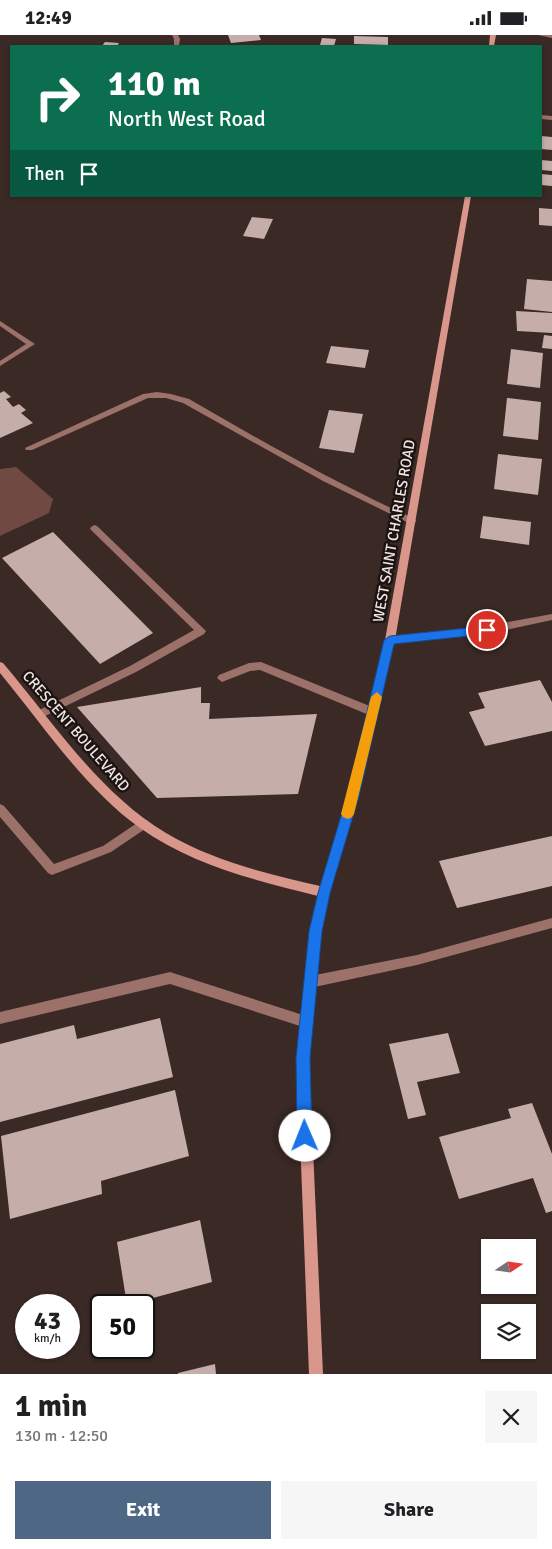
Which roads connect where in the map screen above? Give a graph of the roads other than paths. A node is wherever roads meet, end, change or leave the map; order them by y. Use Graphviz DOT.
graph roads {
  1 [pos="541,35"];
  2 [pos="552,36"];
  3 [pos="468,197"];
  4 [pos="0,323"];
  5 [pos="0,364"];
  6 [pos="29,448"];
  7 [pos="412,521"];
  8 [pos="94,528"];
  9 [pos="552,617"];
  10 [pos="390,640"];
  11 [pos="0,666"];
  12 [pos="222,678"];
  13 [pos="373,712"];
  14 [pos="41,714"];
  15 [pos="0,809"];
  16 [pos="144,824"];
  17 [pos="324,893"];
  18 [pos="552,923"];
  19 [pos="310,982"];
  20 [pos="0,1018"];
  21 [pos="306,1022"];
  22 [pos="316,1374"];
  1 -- 2 [label="street"];
  3 -- 7 [label="main road, WEST SAINT CHARLES ROAD"];
  4 -- 5 [label="street"];
  6 -- 7 [label="street"];
  7 -- 10 [label="main road, WEST SAINT CHARLES ROAD"];
  8 -- 14 [label="street"];
  9 -- 10 [label="street"];
  10 -- 13 [label="main road, WEST SAINT CHARLES ROAD"];
  11 -- 14 [label="main road, CRESCENT BOULEVARD"];
  12 -- 13 [label="street"];
  13 -- 17 [label="main road, WEST SAINT CHARLES ROAD"];
  14 -- 16 [label="main road, CRESCENT BOULEVARD"];
  15 -- 16 [label="street"];
  16 -- 17 [label="main road, CRESCENT BOULEVARD"];
  17 -- 19 [label="main road, WEST SAINT CHARLES ROAD"];
  18 -- 19 [label="street"];
  19 -- 21 [label="main road, WEST SAINT CHARLES ROAD"];
  20 -- 21 [label="street"];
  21 -- 22 [label="main road, WEST SAINT CHARLES ROAD"];
}
